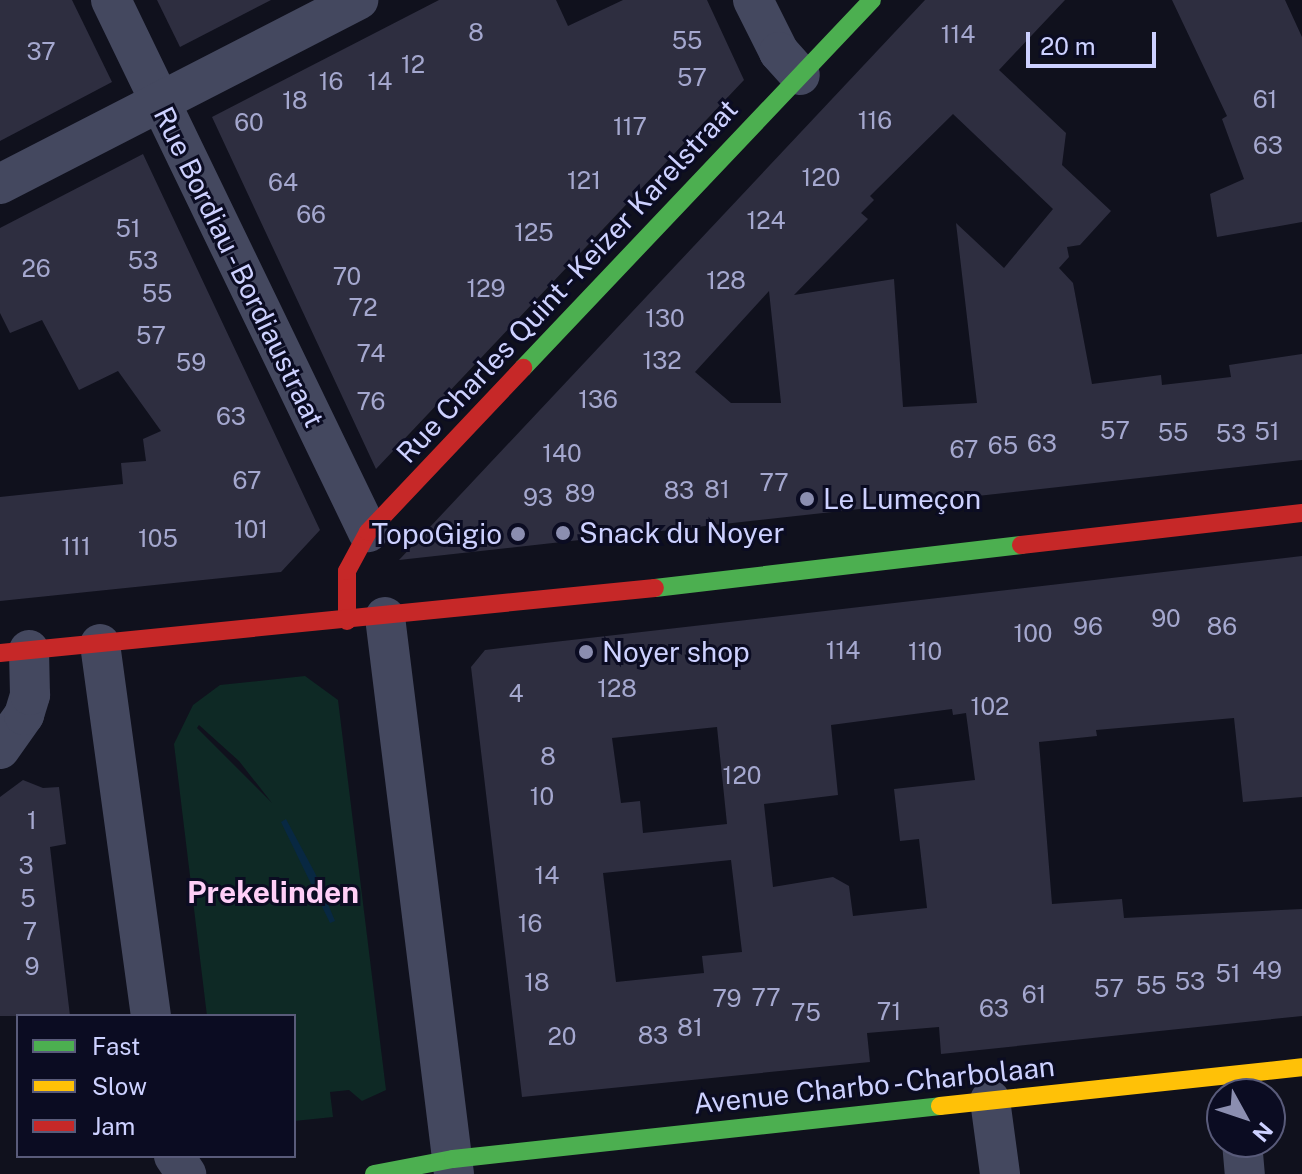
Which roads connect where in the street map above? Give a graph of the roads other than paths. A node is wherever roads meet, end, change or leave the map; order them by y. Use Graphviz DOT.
graph roads {
  1 [pos="111,0"];
  2 [pos="358,0"];
  3 [pos="753,0"];
  4 [pos="872,0"];
  5 [pos="800,75"];
  6 [pos="159,101"];
  7 [pos="0,184"];
  8 [pos="1302,513"];
  9 [pos="368,532"];
  10 [pos="366,619"];
  11 [pos="100,644"];
  12 [pos="14,651"];
  13 [pos="0,749"];
  14 [pos="151,1014"];
  15 [pos="1302,1067"];
  16 [pos="1260,1078"];
  17 [pos="1206,1086"];
  18 [pos="990,1100"];
  19 [pos="453,1167"];
  20 [pos="374,1174"];
  21 [pos="1000,1174"];
  1 -- 6 [label="street, Rue Bordiau - Bordiaustraat"];
  2 -- 6 [label="street"];
  3 -- 5 [label="street"];
  4 -- 5 [label="street, Rue Charles Quint - Keizer Karelstraat"];
  5 -- 9 [label="street, Rue Charles Quint - Keizer Karelstraat"];
  6 -- 7 [label="street"];
  6 -- 9 [label="street, Rue Bordiau - Bordiaustraat"];
  8 -- 10 [label="street"];
  9 -- 10 [label="street, Rue Charles Quint - Keizer Karelstraat"];
  10 -- 11 [label="street"];
  10 -- 19 [label="street"];
  11 -- 12 [label="street"];
  11 -- 14 [label="street"];
  12 -- 13 [label="street"];
  15 -- 16 [label="street, Avenue Charbo - Charbolaan"];
  17 -- 18 [label="street, Avenue Charbo - Charbolaan"];
  18 -- 19 [label="street, Avenue Charbo - Charbolaan"];
  18 -- 21 [label="street"];
  19 -- 20 [label="street, Avenue Charbo - Charbolaan"];
}
